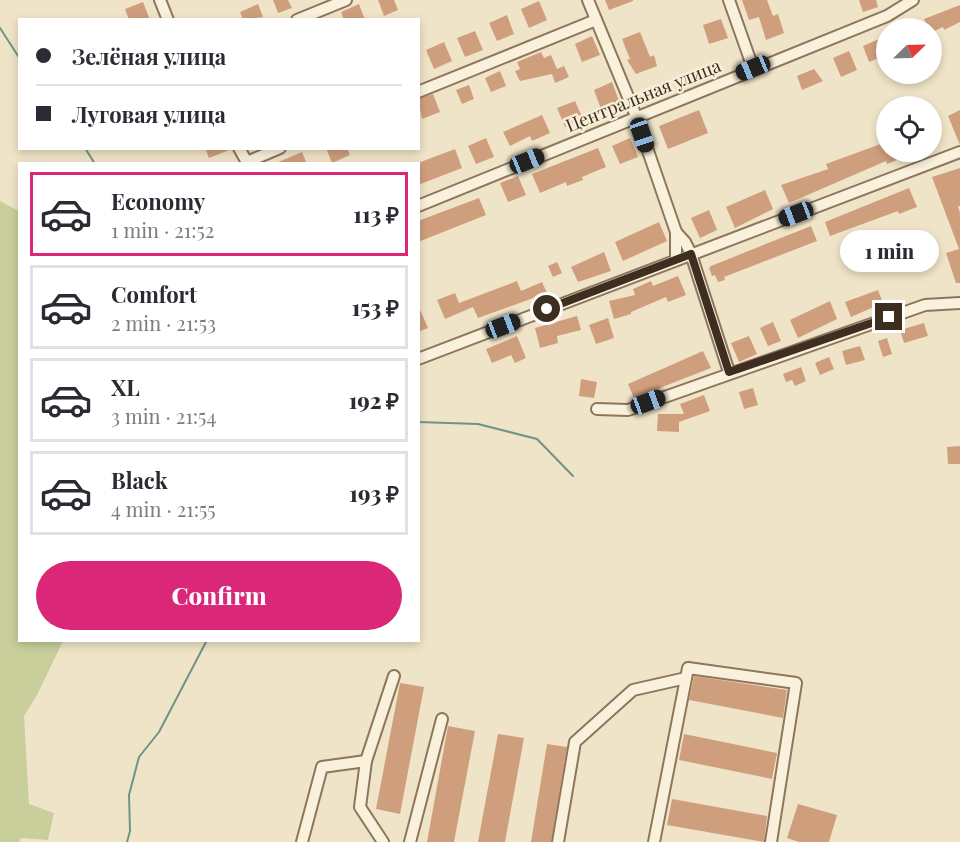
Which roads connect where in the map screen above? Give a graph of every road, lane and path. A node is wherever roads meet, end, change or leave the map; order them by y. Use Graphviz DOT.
graph roads {
  1 [pos="160,0"];
  2 [pos="346,0"];
  3 [pos="588,0"];
  4 [pos="729,0"];
  5 [pos="913,0"];
  6 [pos="167,18"];
  7 [pos="302,18"];
  8 [pos="596,20"];
  9 [pos="753,68"];
  10 [pos="420,91"];
  11 [pos="636,116"];
  12 [pos="276,150"];
  13 [pos="960,152"];
  14 [pos="249,162"];
  15 [pos="420,205"];
  16 [pos="676,232"];
  17 [pos="691,254"];
  18 [pos="676,260"];
  19 [pos="960,303"];
  20 [pos="420,358"];
  21 [pos="729,372"];
  22 [pos="597,409"];
  23 [pos="394,676"];
  24 [pos="686,678"];
  25 [pos="442,719"];
  26 [pos="366,761"];
  27 [pos="302,842"];
  28 [pos="383,842"];
  29 [pos="411,842"];
  30 [pos="558,842"];
  31 [pos="654,842"];
  32 [pos="771,842"];
  1 -- 6 [label="street"];
  2 -- 7 [label="street"];
  3 -- 8 [label="street"];
  4 -- 9 [label="street"];
  5 -- 9 [label="street, Центральная улица"];
  8 -- 10 [label="street"];
  8 -- 11 [label="street"];
  9 -- 11 [label="street, Центральная улица"];
  11 -- 15 [label="street, Центральная улица"];
  11 -- 16 [label="street"];
  12 -- 14 [label="street"];
  13 -- 17 [label="street"];
  16 -- 17 [label="street"];
  16 -- 18 [label="street"];
  17 -- 18 [label="street"];
  17 -- 21 [label="street"];
  18 -- 20 [label="street"];
  19 -- 21 [label="street"];
  21 -- 22 [label="street"];
  23 -- 26 [label="street"];
  24 -- 30 [label="street"];
  24 -- 31 [label="street"];
  24 -- 32 [label="street"];
  25 -- 29 [label="street"];
  26 -- 27 [label="street"];
  26 -- 28 [label="street"];
}
